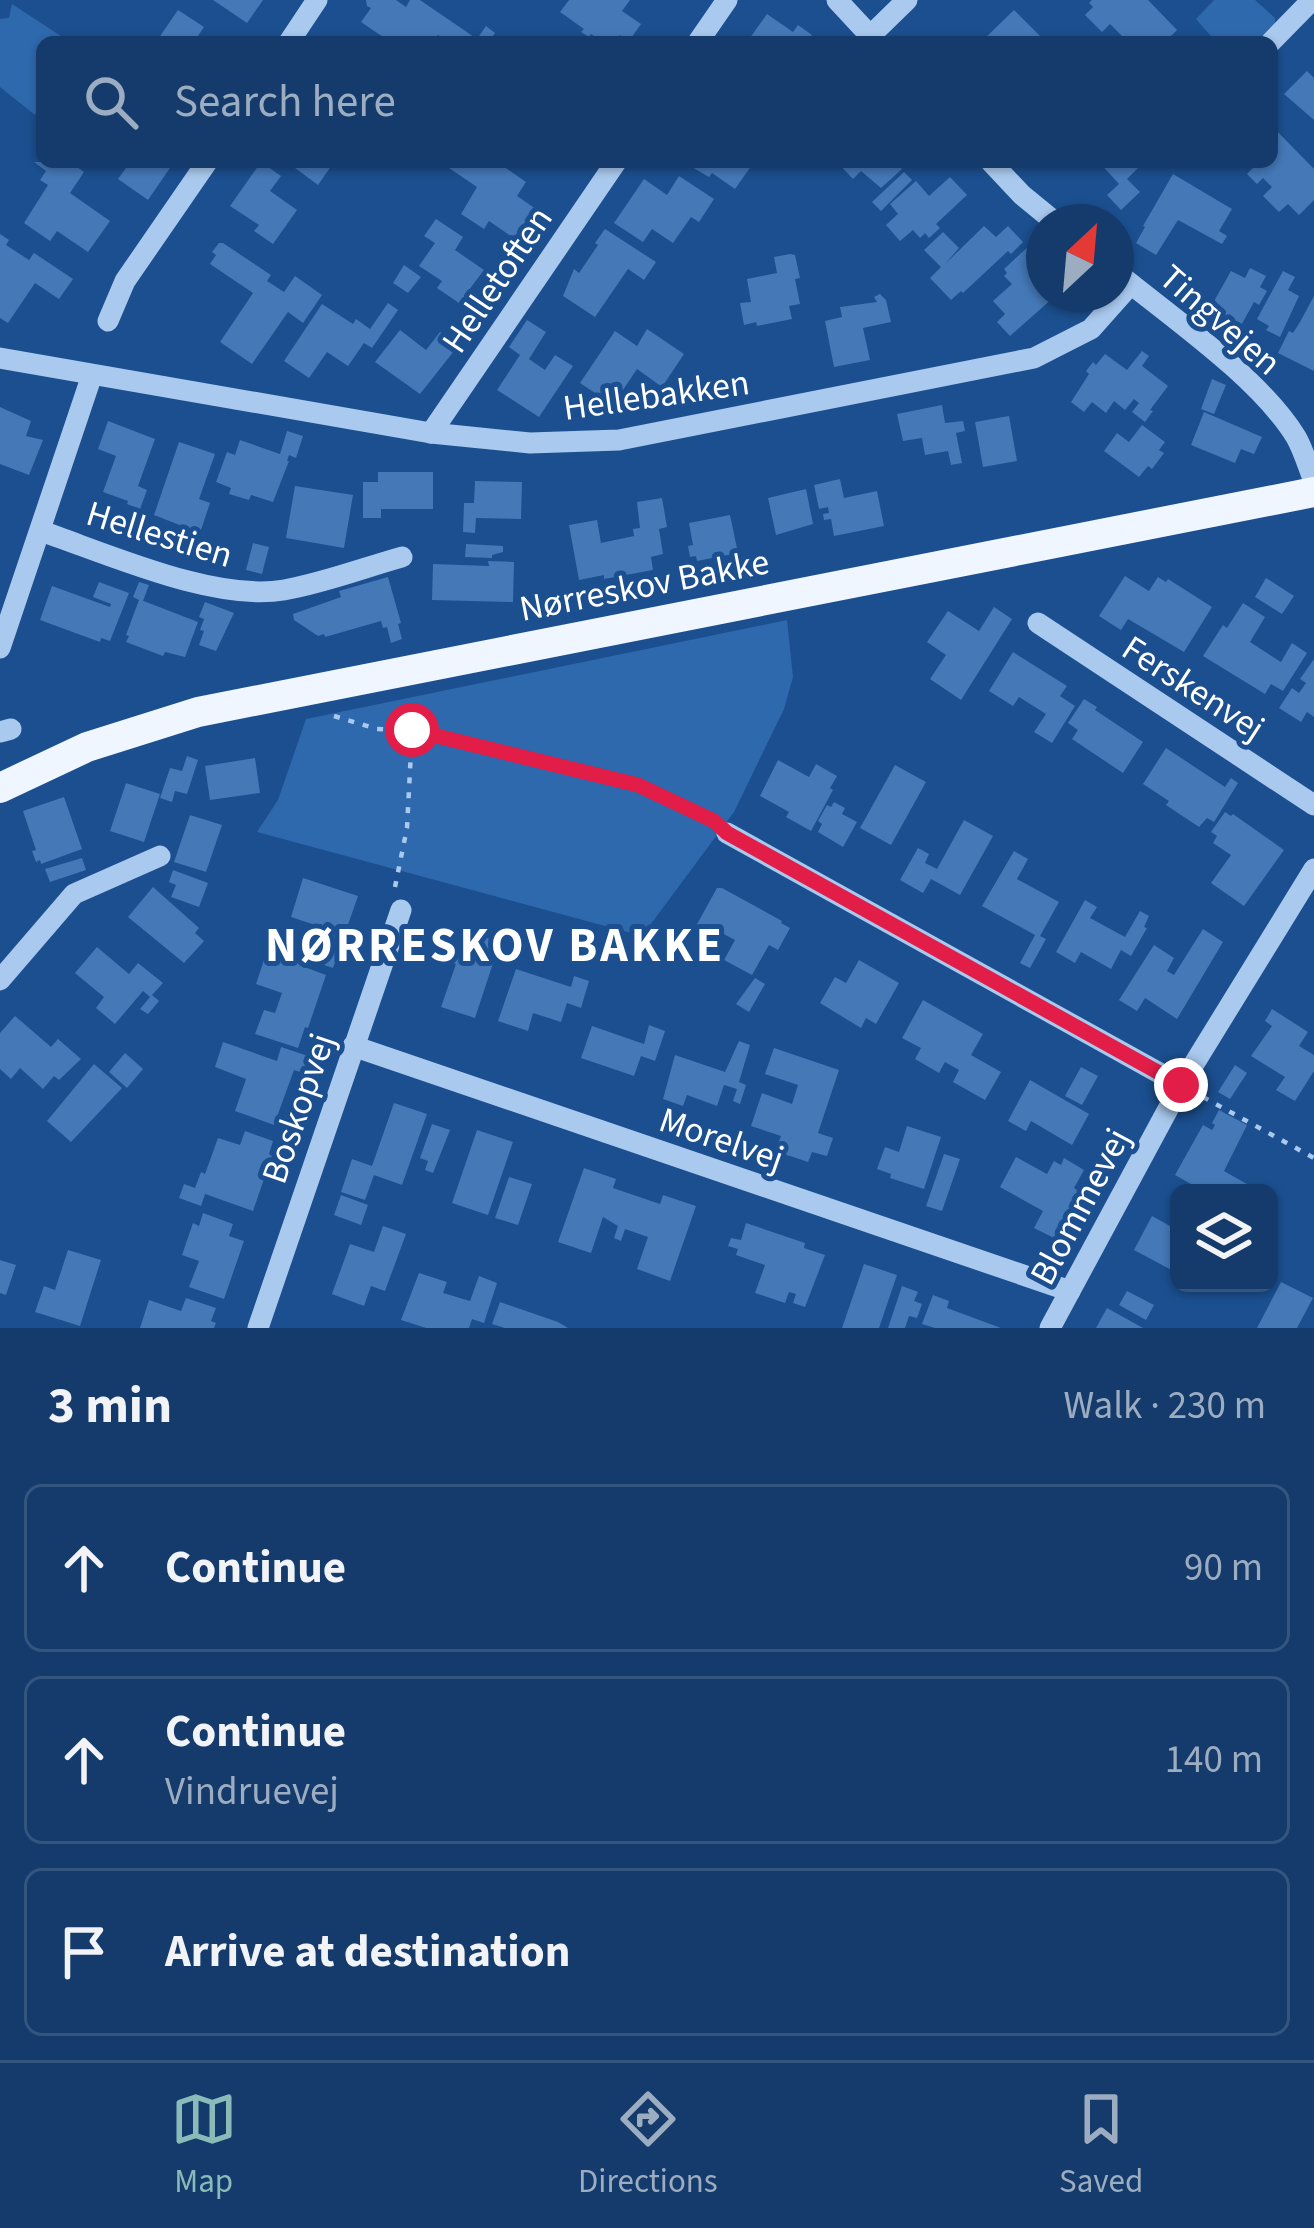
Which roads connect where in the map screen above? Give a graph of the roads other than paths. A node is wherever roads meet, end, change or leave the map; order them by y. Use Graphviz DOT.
graph roads {
  1 [pos="317,0"];
  2 [pos="727,0"];
  3 [pos="837,0"];
  4 [pos="907,0"];
  5 [pos="1312,0"];
  6 [pos="293,36"];
  7 [pos="702,36"];
  8 [pos="870,36"];
  9 [pos="876,36"];
  10 [pos="1277,36"];
  11 [pos="203,168"];
  12 [pos="612,168"];
  13 [pos="997,168"];
  14 [pos="1033,204"];
  15 [pos="1134,287"];
  16 [pos="1102,312"];
  17 [pos="108,321"];
  18 [pos="0,358"];
  19 [pos="92,375"];
  20 [pos="431,433"];
  21 [pos="1314,481"];
  22 [pos="1314,492"];
  23 [pos="41,531"];
  24 [pos="402,557"];
  25 [pos="1038,623"];
  26 [pos="0,648"];
  27 [pos="0,788"];
  28 [pos="1314,805"];
  29 [pos="727,833"];
  30 [pos="160,856"];
  31 [pos="1314,869"];
  32 [pos="401,910"];
  33 [pos="0,980"];
  34 [pos="353,1046"];
  35 [pos="1181,1085"];
  36 [pos="1070,1292"];
  37 [pos="264,1326"];
  38 [pos="1050,1328"];
  1 -- 6 [label="street"];
  2 -- 7 [label="street"];
  3 -- 8 [label="street"];
  4 -- 9 [label="street"];
  5 -- 10 [label="street"];
  11 -- 17 [label="street"];
  12 -- 20 [label="street, Helletoften"];
  13 -- 14 [label="street"];
  15 -- 21 [label="street, Tingvejen"];
  16 -- 20 [label="street, Hellebakken"];
  18 -- 19 [label="street"];
  19 -- 20 [label="street, Hellebakken"];
  19 -- 23 [label="street, Hellestien"];
  22 -- 27 [label="main road, Nørreskov Bakke"];
  23 -- 24 [label="street, Hellestien"];
  23 -- 26 [label="street, Hellestien"];
  25 -- 28 [label="street, Ferskenvej"];
  29 -- 35 [label="street"];
  30 -- 33 [label="street"];
  31 -- 35 [label="street, Blommevej"];
  32 -- 34 [label="street, Boskopvej"];
  34 -- 36 [label="street, Morelvej"];
  34 -- 37 [label="street, Boskopvej"];
  35 -- 36 [label="street, Blommevej"];
  36 -- 38 [label="street, Blommevej"];
}
